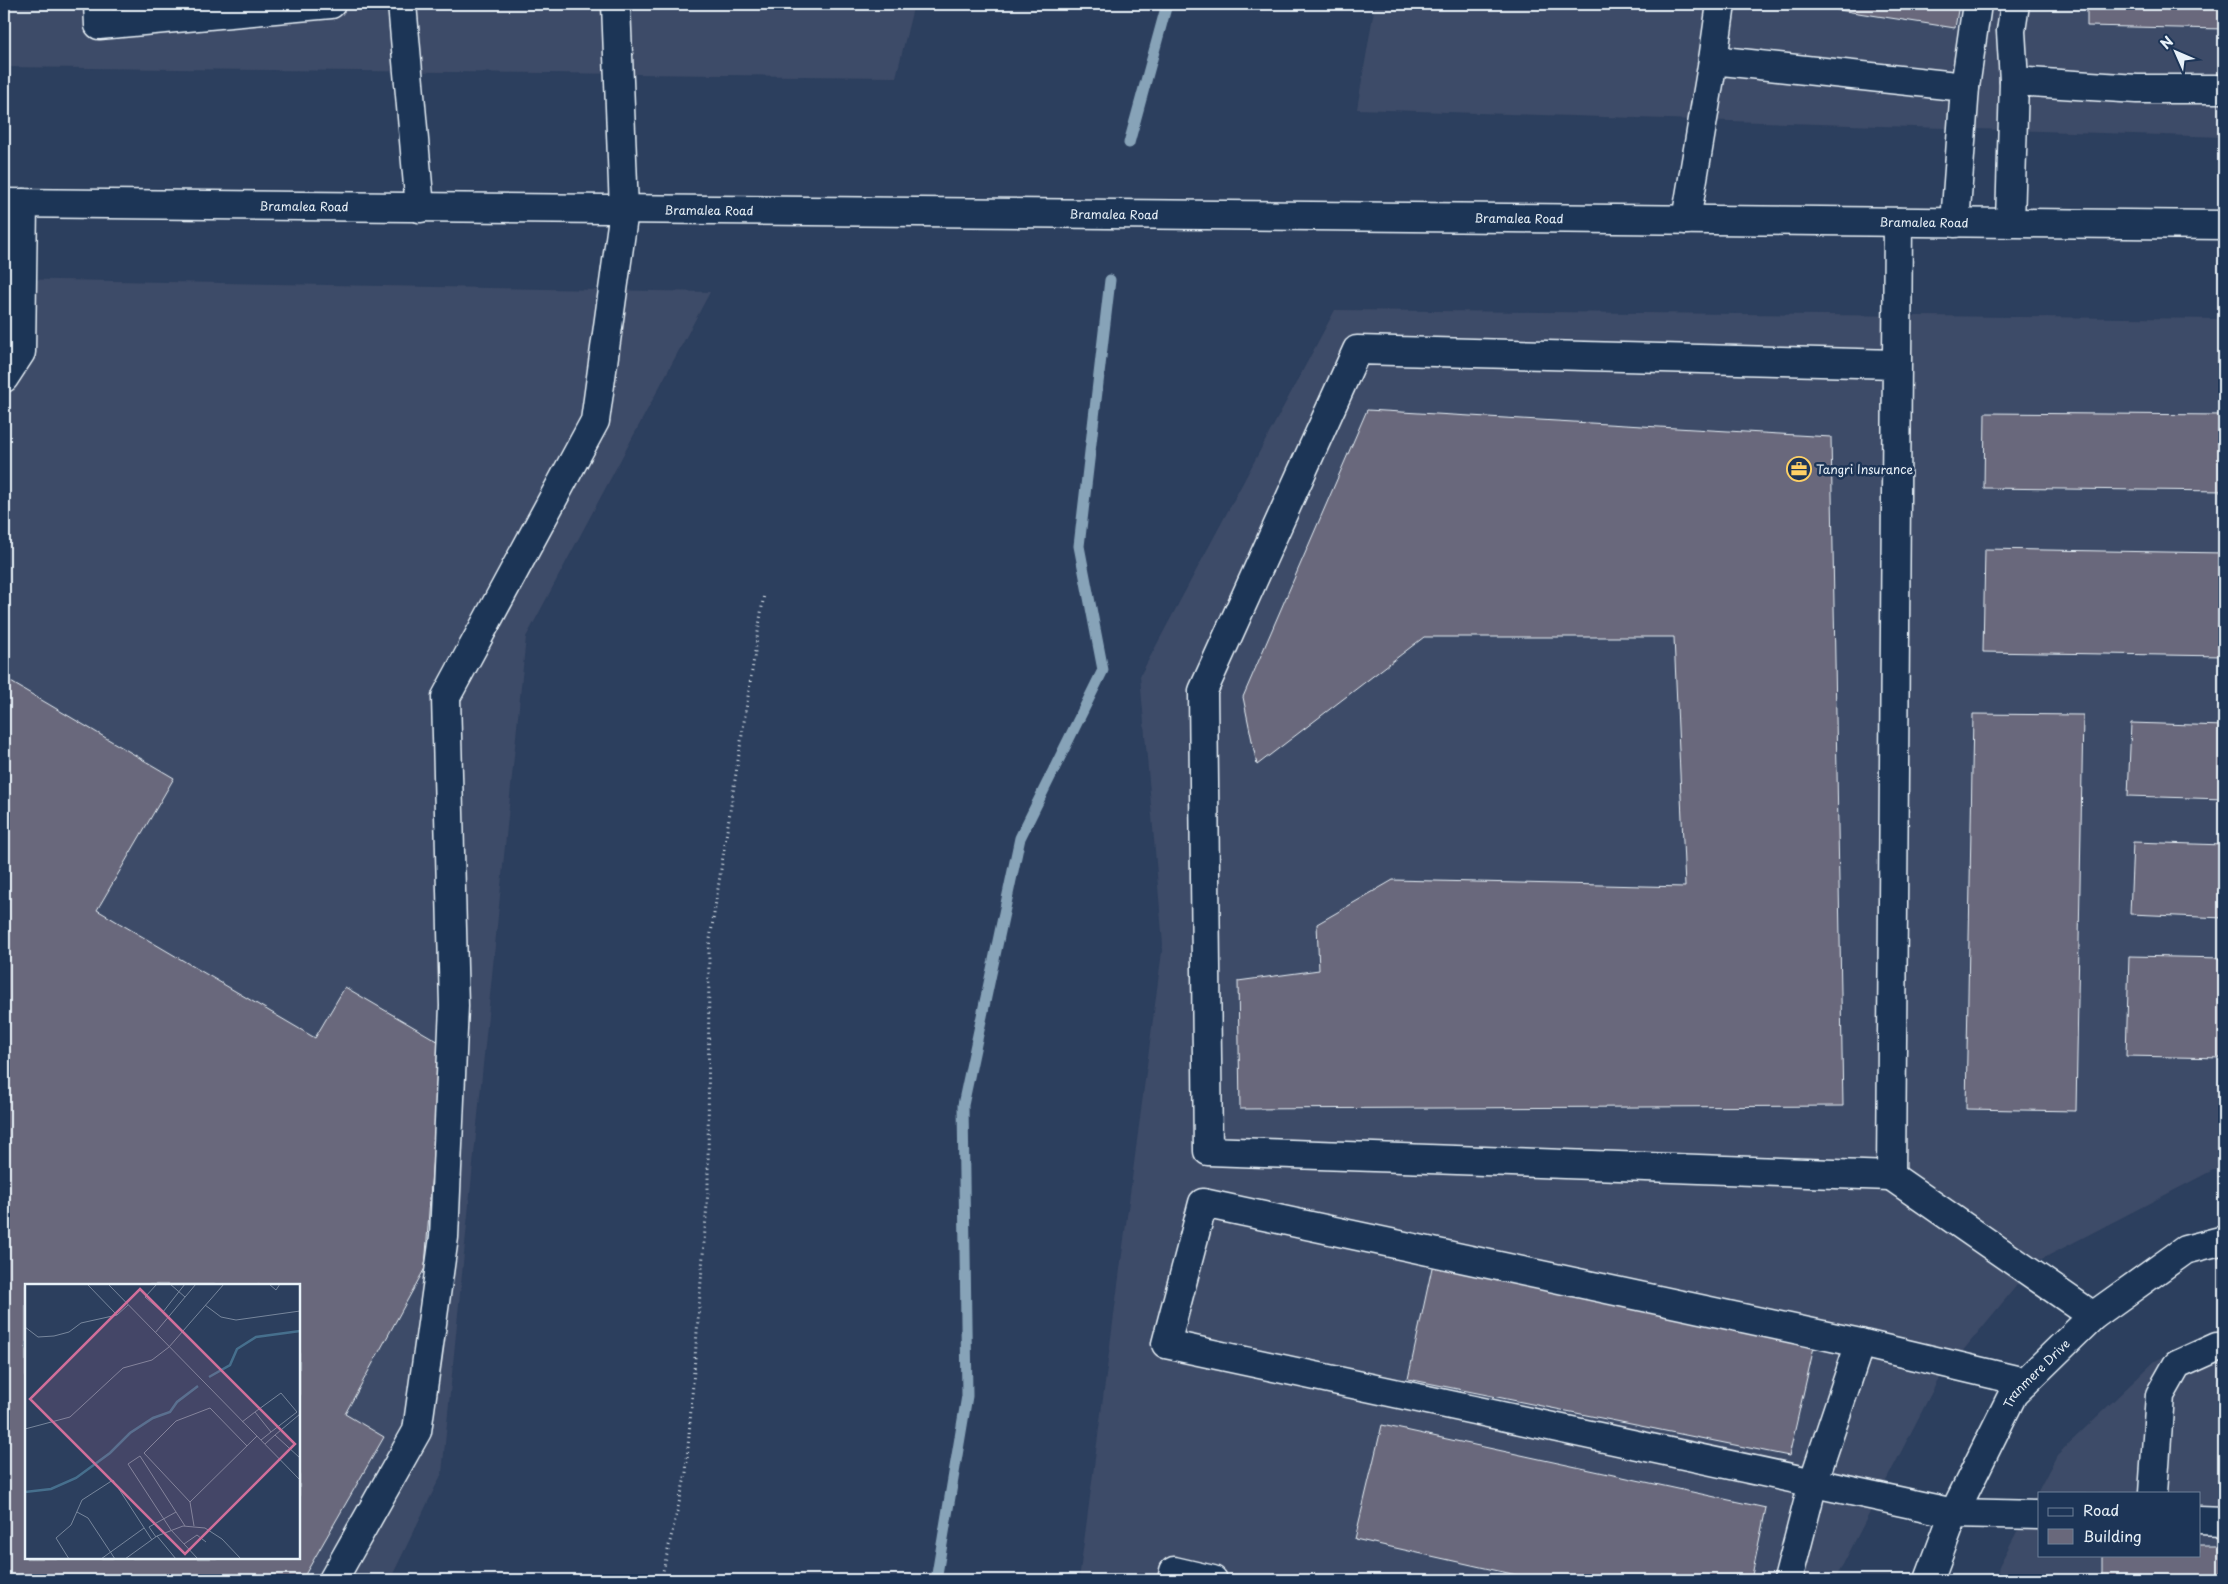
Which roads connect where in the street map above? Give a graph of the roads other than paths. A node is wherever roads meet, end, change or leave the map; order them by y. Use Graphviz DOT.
graph roads {
  1 [pos="98,4"];
  2 [pos="327,4"];
  3 [pos="331,4"];
  4 [pos="402,4"];
  5 [pos="616,4"];
  6 [pos="1721,4"];
  7 [pos="1977,4"];
  8 [pos="2015,4"];
  9 [pos="1713,60"];
  10 [pos="2014,81"];
  11 [pos="1965,87"];
  12 [pos="2224,89"];
  13 [pos="14,203"];
  14 [pos="420,208"];
  15 [pos="624,210"];
  16 [pos="1686,220"];
  17 [pos="1898,222"];
  18 [pos="1955,223"];
  19 [pos="2010,223"];
  20 [pos="2224,225"];
  21 [pos="12,352"];
  22 [pos="1896,364"];
  23 [pos="4,378"];
  24 [pos="1891,1176"];
  25 [pos="2224,1240"];
  26 [pos="2093,1316"];
  27 [pos="1860,1343"];
  28 [pos="2224,1347"];
  29 [pos="2025,1382"];
  30 [pos="1813,1483"];
  31 [pos="2153,1492"];
  32 [pos="1954,1513"];
  33 [pos="2038,1516"];
  34 [pos="2200,1520"];
  35 [pos="2224,1521"];
  36 [pos="333,1580"];
  37 [pos="1172,1580"];
  38 [pos="1213,1580"];
  39 [pos="1788,1580"];
  40 [pos="1929,1580"];
  1 -- 2 [label="main road"];
  2 -- 3 [label="main road"];
  4 -- 14 [label="main road"];
  5 -- 15 [label="main road"];
  6 -- 9 [label="main road"];
  7 -- 11 [label="main road"];
  8 -- 10 [label="main road"];
  9 -- 11 [label="main road"];
  9 -- 16 [label="main road"];
  10 -- 12 [label="main road"];
  10 -- 19 [label="main road"];
  11 -- 18 [label="main road"];
  13 -- 14 [label="main road, Bramalea Road"];
  13 -- 21 [label="main road"];
  14 -- 15 [label="main road, Bramalea Road"];
  15 -- 16 [label="main road, Bramalea Road"];
  15 -- 36 [label="main road"];
  16 -- 17 [label="main road, Bramalea Road"];
  17 -- 18 [label="main road, Bramalea Road"];
  17 -- 22 [label="main road"];
  18 -- 19 [label="main road, Bramalea Road"];
  19 -- 20 [label="main road, Bramalea Road"];
  21 -- 23 [label="main road"];
  22 -- 24 [label="main road"];
  22 -- 24 [label="main road"];
  24 -- 26 [label="main road"];
  25 -- 26 [label="main road, Tranmere Drive"];
  26 -- 29 [label="main road, Tranmere Drive"];
  27 -- 29 [label="main road"];
  27 -- 30 [label="main road"];
  27 -- 30 [label="main road"];
  28 -- 31 [label="main road"];
  29 -- 32 [label="main road, Tranmere Drive"];
  30 -- 32 [label="main road"];
  30 -- 39 [label="main road"];
  32 -- 33 [label="main road"];
  32 -- 40 [label="main road, Tranmere Drive"];
  34 -- 35 [label="main road"];
  37 -- 38 [label="main road"];
}
